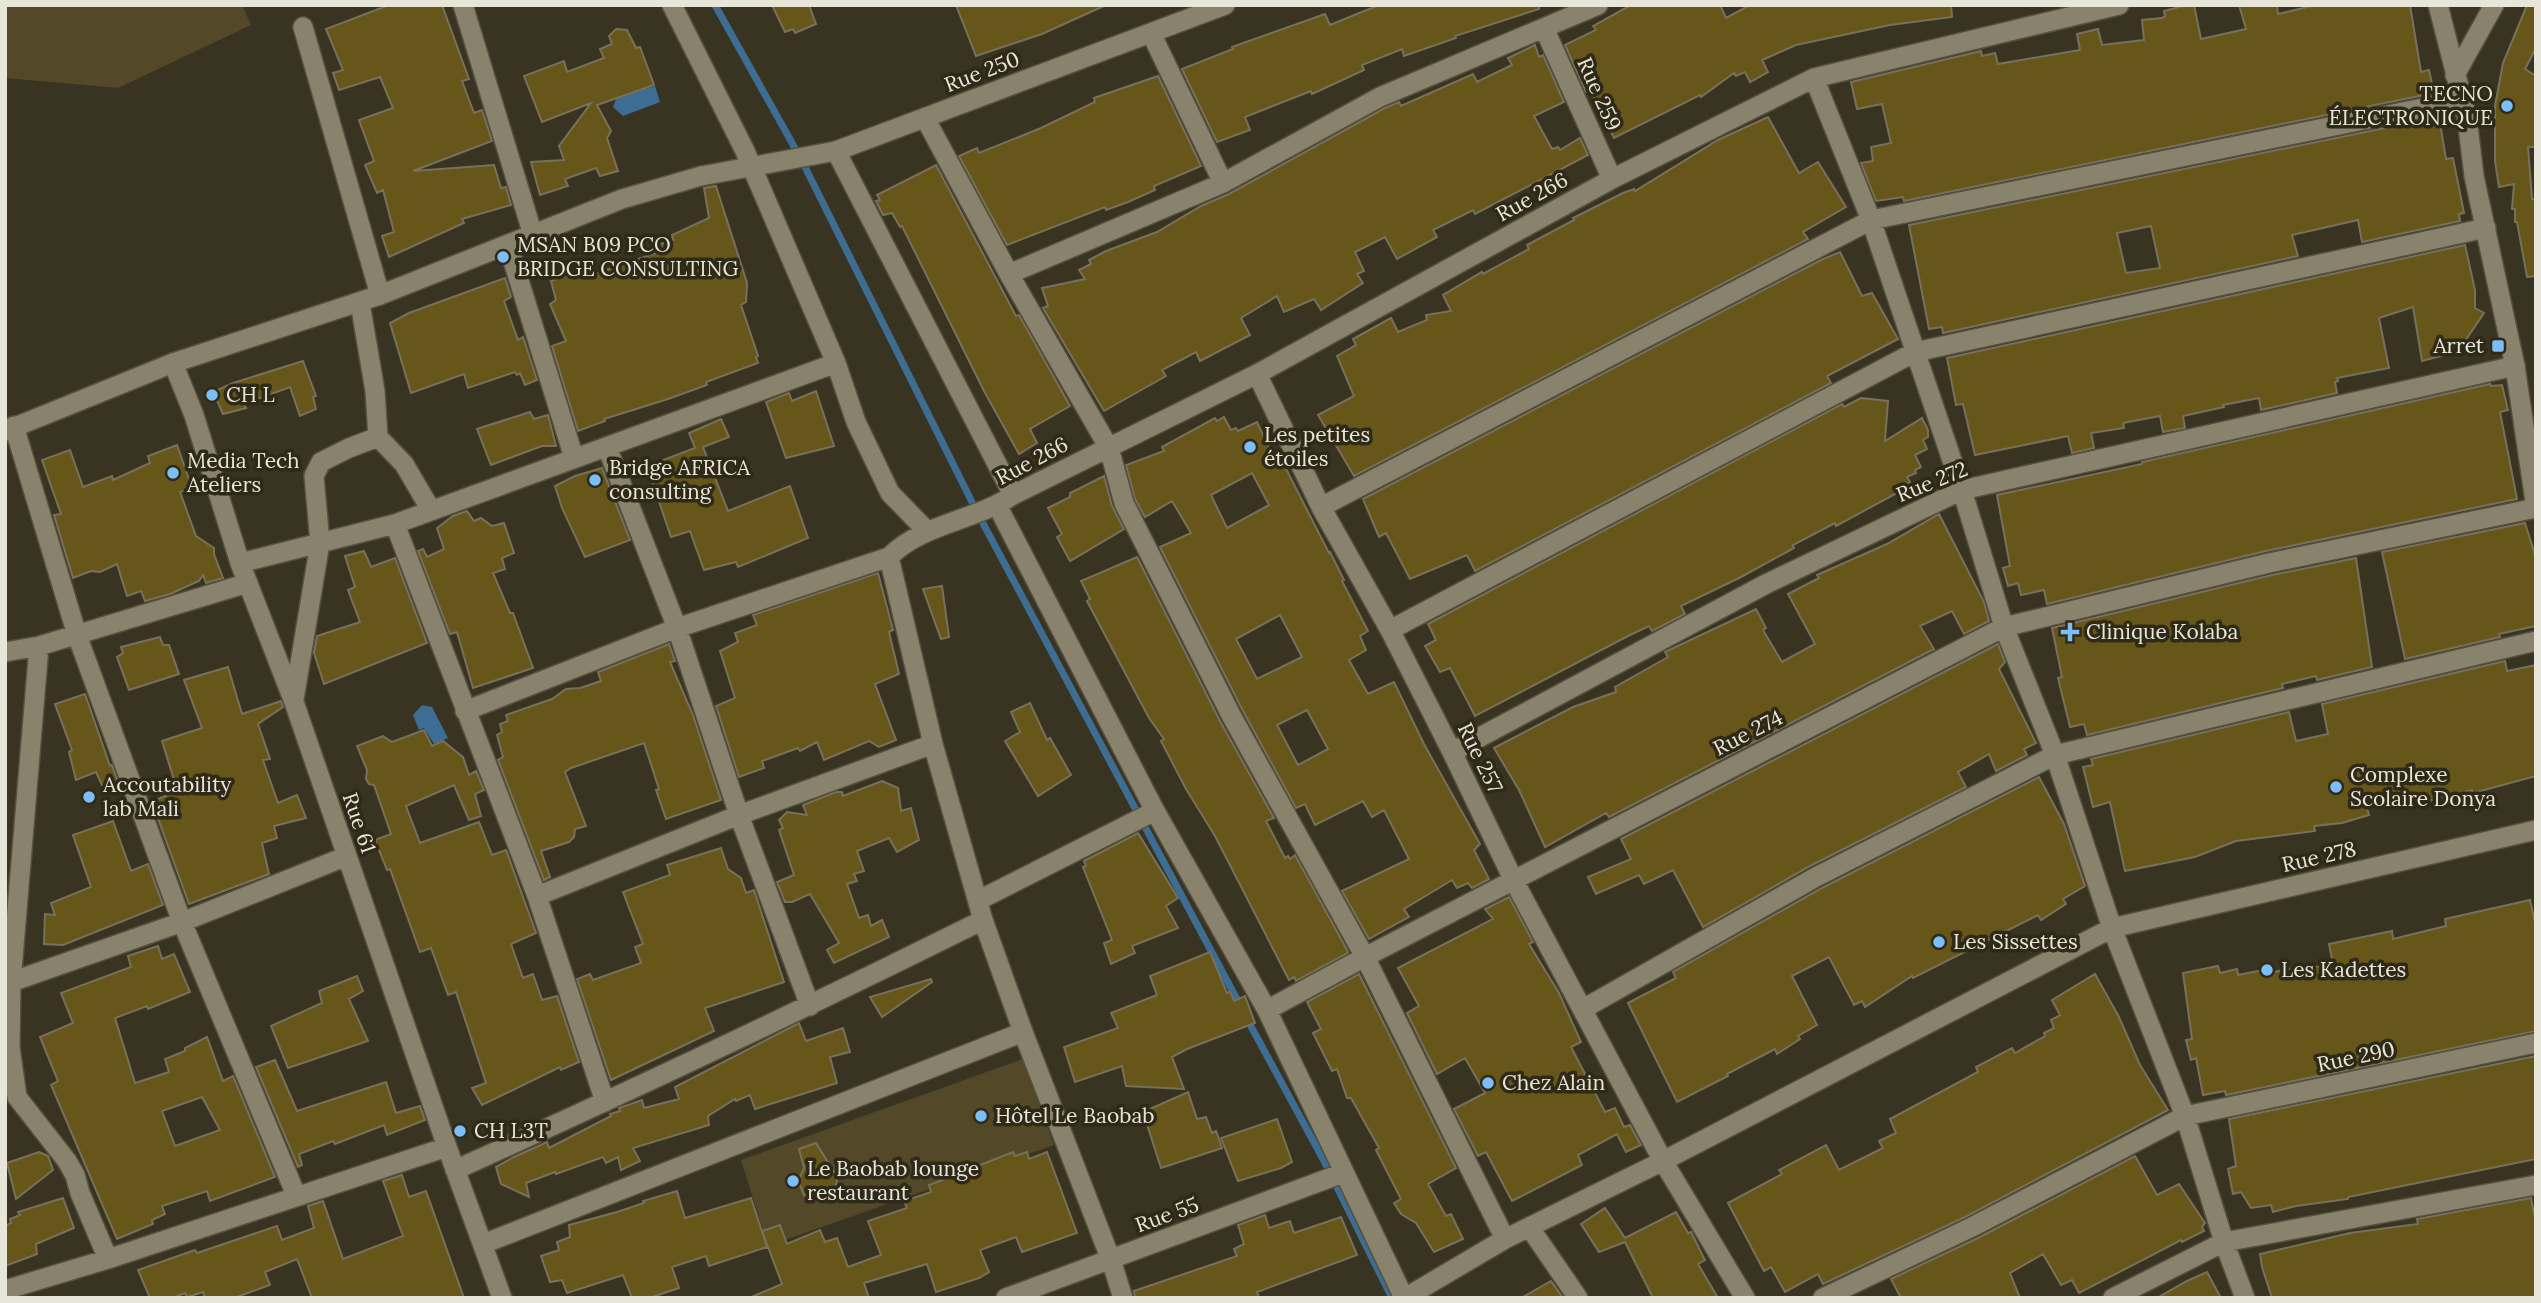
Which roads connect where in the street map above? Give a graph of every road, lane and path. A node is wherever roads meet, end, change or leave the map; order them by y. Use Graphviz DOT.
graph roads {
  1 [pos="463,5"];
  2 [pos="672,5"];
  3 [pos="1224,5"];
  4 [pos="1598,5"];
  5 [pos="2119,5"];
  6 [pos="2438,5"];
  7 [pos="2494,5"];
  8 [pos="303,27"];
  9 [pos="1544,28"];
  10 [pos="1151,33"];
  11 [pos="2455,75"];
  12 [pos="1814,78"];
  13 [pos="2462,100"];
  14 [pos="925,118"];
  15 [pos="836,151"];
  16 [pos="751,166"];
  17 [pos="1612,179"];
  18 [pos="1223,183"];
  19 [pos="1871,220"];
  20 [pos="2486,228"];
  21 [pos="533,235"];
  22 [pos="508,245"];
  23 [pos="1009,274"];
  24 [pos="380,295"];
  25 [pos="360,303"];
  26 [pos="1915,352"];
  27 [pos="173,363"];
  28 [pos="836,363"];
  29 [pos="2515,366"];
  30 [pos="1257,374"];
  31 [pos="10,429"];
  32 [pos="379,437"];
  33 [pos="2530,440"];
  34 [pos="607,447"];
  35 [pos="1109,448"];
  36 [pos="575,458"];
  37 [pos="1962,490"];
  38 [pos="1005,500"];
  39 [pos="1321,507"];
  40 [pos="2536,508"];
  41 [pos="431,510"];
  42 [pos="395,524"];
  43 [pos="927,531"];
  44 [pos="320,543"];
  45 [pos="888,556"];
  46 [pos="240,563"];
  47 [pos="248,583"];
  48 [pos="2004,627"];
  49 [pos="677,628"];
  50 [pos="1390,630"];
  51 [pos="77,635"];
  52 [pos="2536,641"];
  53 [pos="39,646"];
  54 [pos="5,652"];
  55 [pos="294,702"];
  56 [pos="465,711"];
  57 [pos="933,744"];
  58 [pos="1452,752"];
  59 [pos="2055,755"];
  60 [pos="1155,811"];
  61 [pos="738,815"];
  62 [pos="2536,830"];
  63 [pos="346,856"];
  64 [pos="1514,881"];
  65 [pos="537,896"];
  66 [pos="981,910"];
  67 [pos="182,922"];
  68 [pos="2112,928"];
  69 [pos="1365,957"];
  70 [pos="11,982"];
  71 [pos="810,1006"];
  72 [pos="1583,1009"];
  73 [pos="1267,1010"];
  74 [pos="1023,1032"];
  75 [pos="2536,1043"];
  76 [pos="606,1102"];
  77 [pos="2185,1116"];
  78 [pos="447,1147"];
  79 [pos="1663,1161"];
  80 [pos="455,1170"];
  81 [pos="1343,1174"];
  82 [pos="2536,1185"];
  83 [pos="296,1195"];
  84 [pos="1530,1228"];
  85 [pos="1505,1239"];
  86 [pos="2224,1242"];
  87 [pos="482,1244"];
  88 [pos="108,1259"];
  89 [pos="1111,1260"];
  90 [pos="5,1290"];
  91 [pos="502,1298"];
  92 [pos="1006,1298"];
  93 [pos="1123,1298"];
  94 [pos="1405,1298"];
  95 [pos="1578,1298"];
  96 [pos="1745,1298"];
  97 [pos="1823,1298"];
  98 [pos="2113,1298"];
  99 [pos="2245,1298"];
  1 -- 21 [label="street"];
  2 -- 16 [label="street"];
  3 -- 10 [label="street, Rue 250"];
  4 -- 9 [label="street"];
  5 -- 12 [label="street, Rue 266"];
  6 -- 11 [label="street"];
  7 -- 11 [label="street"];
  8 -- 24 [label="street"];
  9 -- 17 [label="street, Rue 259"];
  9 -- 18 [label="street"];
  10 -- 14 [label="street, Rue 250"];
  10 -- 18 [label="street"];
  11 -- 13 [label="street"];
  12 -- 17 [label="street, Rue 266"];
  12 -- 19 [label="street"];
  13 -- 19 [label="street"];
  13 -- 20 [label="street"];
  14 -- 15 [label="street, Rue 250"];
  14 -- 23 [label="street"];
  15 -- 16 [label="street, Rue 250"];
  15 -- 38 [label="street"];
  16 -- 21 [label="street, Rue 250"];
  16 -- 28 [label="street"];
  17 -- 30 [label="street, Rue 266"];
  18 -- 23 [label="street"];
  19 -- 26 [label="street"];
  19 -- 39 [label="street"];
  20 -- 26 [label="street"];
  20 -- 29 [label="street"];
  21 -- 22 [label="street, Rue 250"];
  22 -- 24 [label="street, Rue 250"];
  22 -- 36 [label="street"];
  23 -- 35 [label="street"];
  24 -- 25 [label="street, Rue 250"];
  25 -- 27 [label="street, Rue 250"];
  25 -- 32 [label="street"];
  26 -- 37 [label="street"];
  26 -- 50 [label="street"];
  27 -- 31 [label="street, Rue 250"];
  27 -- 46 [label="street, Rue 61"];
  28 -- 34 [label="street"];
  28 -- 43 [label="street"];
  29 -- 33 [label="street"];
  29 -- 37 [label="street, Rue 272"];
  30 -- 35 [label="street, Rue 266"];
  30 -- 39 [label="street, Rue 257"];
  31 -- 51 [label="street"];
  32 -- 41 [label="street"];
  32 -- 44 [label="street"];
  33 -- 40 [label="street"];
  34 -- 36 [label="street"];
  34 -- 49 [label="street"];
  35 -- 38 [label="street, Rue 266"];
  35 -- 69 [label="street"];
  36 -- 41 [label="street"];
  37 -- 48 [label="street"];
  37 -- 58 [label="street, Rue 272"];
  38 -- 43 [label="street, Rue 266"];
  38 -- 60 [label="street"];
  39 -- 50 [label="street, Rue 257"];
  40 -- 48 [label="street, Rue 274"];
  41 -- 42 [label="street"];
  42 -- 44 [label="street"];
  42 -- 56 [label="street"];
  43 -- 45 [label="street, Rue 266"];
  44 -- 46 [label="street"];
  44 -- 55 [label="street"];
  45 -- 49 [label="street, Rue 266"];
  45 -- 57 [label="street"];
  46 -- 47 [label="street, Rue 61"];
  47 -- 51 [label="street"];
  47 -- 55 [label="street, Rue 61"];
  48 -- 59 [label="street"];
  48 -- 64 [label="street, Rue 274"];
  49 -- 56 [label="street, Rue 266"];
  49 -- 61 [label="street"];
  50 -- 58 [label="street, Rue 257"];
  51 -- 53 [label="street"];
  51 -- 67 [label="street"];
  52 -- 59 [label="street"];
  53 -- 54 [label="street"];
  53 -- 70 [label="street"];
  55 -- 63 [label="street, Rue 61"];
  56 -- 65 [label="street"];
  57 -- 61 [label="street"];
  57 -- 66 [label="street"];
  58 -- 64 [label="street, Rue 257"];
  59 -- 68 [label="street"];
  59 -- 72 [label="street"];
  60 -- 66 [label="street"];
  60 -- 73 [label="street"];
  61 -- 65 [label="street"];
  61 -- 71 [label="street"];
  62 -- 68 [label="street, Rue 278"];
  63 -- 67 [label="street"];
  63 -- 78 [label="street, Rue 61"];
  64 -- 69 [label="street, Rue 274"];
  64 -- 72 [label="street, Rue 257"];
  65 -- 76 [label="street"];
  66 -- 71 [label="street"];
  66 -- 74 [label="street"];
  67 -- 70 [label="street"];
  67 -- 83 [label="street"];
  68 -- 77 [label="street"];
  68 -- 79 [label="street, Rue 278"];
  69 -- 73 [label="street, Rue 274"];
  69 -- 85 [label="street"];
  70 -- 88 [label="street"];
  71 -- 76 [label="street"];
  72 -- 79 [label="street, Rue 257"];
  73 -- 81 [label="street"];
  74 -- 87 [label="street"];
  74 -- 89 [label="street"];
  75 -- 77 [label="street, Rue 290"];
  76 -- 80 [label="street"];
  77 -- 86 [label="street"];
  77 -- 97 [label="street, Rue 290"];
  78 -- 80 [label="street, Rue 61"];
  78 -- 83 [label="street"];
  79 -- 84 [label="street, Rue 278"];
  79 -- 96 [label="street, Rue 257"];
  80 -- 87 [label="street, Rue 61"];
  81 -- 89 [label="street, Rue 55"];
  81 -- 94 [label="street"];
  82 -- 86 [label="street"];
  83 -- 88 [label="street"];
  84 -- 85 [label="street, Rue 278"];
  84 -- 95 [label="street"];
  85 -- 94 [label="street, Rue 278"];
  86 -- 98 [label="street"];
  86 -- 99 [label="street"];
  87 -- 91 [label="street, Rue 61"];
  88 -- 90 [label="street"];
  89 -- 92 [label="street, Rue 55"];
  89 -- 93 [label="street"];
}
